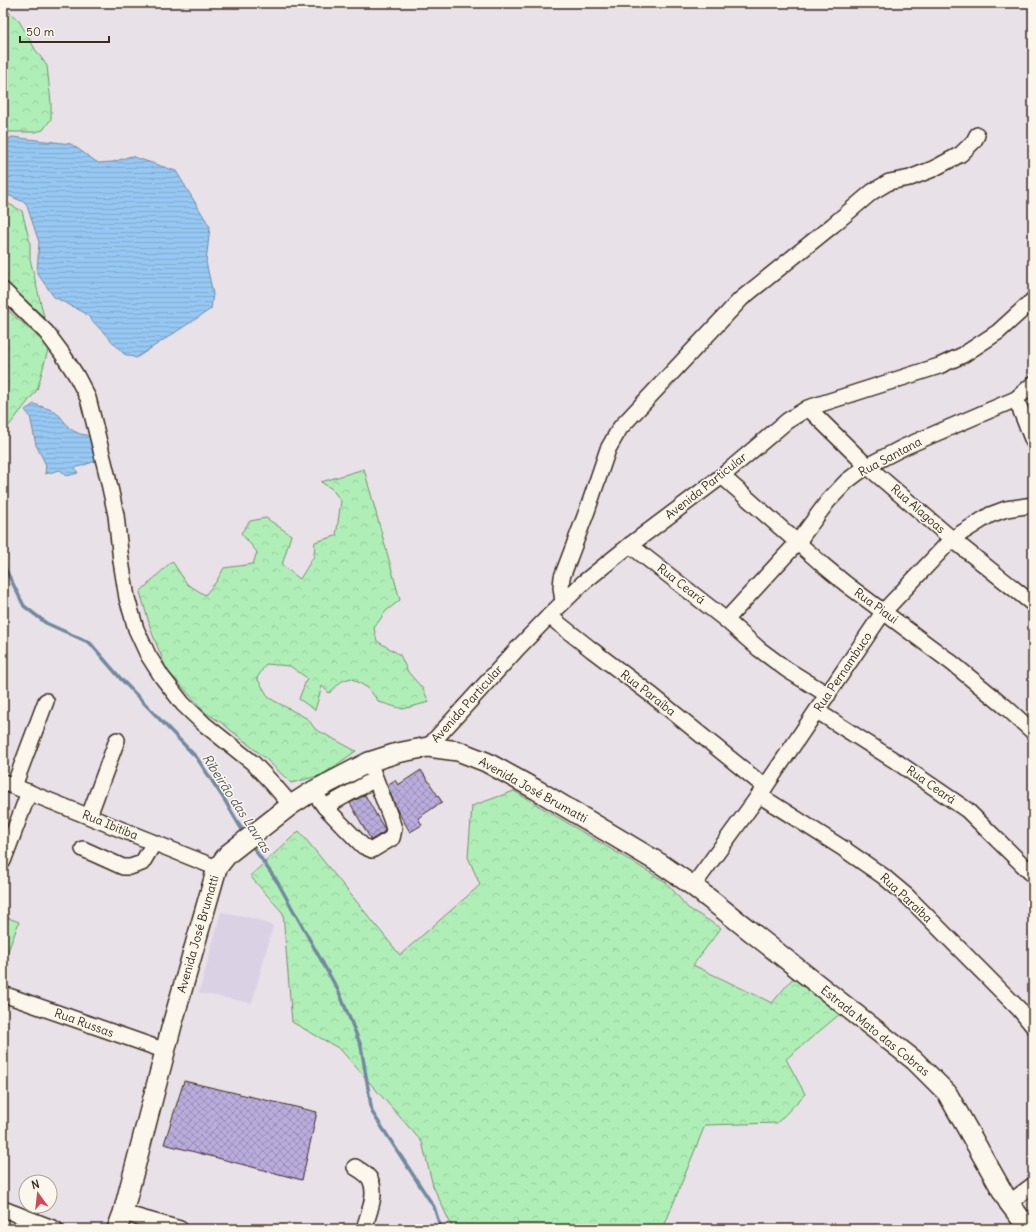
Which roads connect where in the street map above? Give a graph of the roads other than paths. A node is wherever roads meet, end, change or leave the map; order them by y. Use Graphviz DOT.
graph roads {
  1 [pos="977,135"];
  2 [pos="3,290"];
  3 [pos="1033,300"];
  4 [pos="1033,384"];
  5 [pos="1016,400"];
  6 [pos="808,408"];
  7 [pos="1033,440"];
  8 [pos="867,466"];
  9 [pos="722,476"];
  10 [pos="1031,506"];
  11 [pos="952,539"];
  12 [pos="797,543"];
  13 [pos="630,545"];
  14 [pos="563,602"];
  15 [pos="1033,604"];
  16 [pos="884,611"];
  17 [pos="549,616"];
  18 [pos="726,620"];
  19 [pos="828,695"];
  20 [pos="46,701"];
  21 [pos="817,711"];
  22 [pos="1033,732"];
  23 [pos="117,740"];
  24 [pos="428,746"];
  25 [pos="372,770"];
  26 [pos="9,784"];
  27 [pos="313,790"];
  28 [pos="762,791"];
  29 [pos="29,792"];
  30 [pos="291,805"];
  31 [pos="325,807"];
  32 [pos="89,816"];
  33 [pos="154,843"];
  34 [pos="83,849"];
  35 [pos="3,862"];
  36 [pos="217,868"];
  37 [pos="1033,875"];
  38 [pos="693,886"];
  39 [pos="3,994"];
  40 [pos="1033,1026"];
  41 [pos="166,1052"];
  42 [pos="355,1167"];
  43 [pos="1033,1186"];
  44 [pos="1009,1203"];
  45 [pos="3,1209"];
  46 [pos="120,1221"];
  47 [pos="55,1229"];
  48 [pos="180,1229"];
  49 [pos="364,1229"];
  50 [pos="1032,1229"];
  1 -- 14 [label="street"];
  2 -- 30 [label="street"];
  3 -- 6 [label="street, Avenida Particular"];
  4 -- 5 [label="street, Rua Santana"];
  5 -- 7 [label="street"];
  5 -- 8 [label="street, Rua Santana"];
  6 -- 8 [label="street, Rua Alagoas"];
  6 -- 9 [label="street, Avenida Particular"];
  8 -- 11 [label="street, Rua Alagoas"];
  8 -- 12 [label="street, Rua Santana"];
  9 -- 12 [label="street, Rua Piaui"];
  9 -- 13 [label="street, Avenida Particular"];
  10 -- 11 [label="street, Rua Pernambuco"];
  11 -- 15 [label="street, Rua Alagoas"];
  11 -- 16 [label="street, Rua Pernambuco"];
  12 -- 16 [label="street, Rua Piaui"];
  12 -- 18 [label="street, Rua Santana"];
  13 -- 14 [label="street, Avenida Particular"];
  13 -- 18 [label="street, Rua Ceará"];
  14 -- 17 [label="street, Avenida Particular"];
  16 -- 19 [label="street, Rua Pernambuco"];
  16 -- 22 [label="street, Rua Piaui"];
  17 -- 24 [label="street, Avenida Particular"];
  17 -- 28 [label="street, Rua Paraíba"];
  18 -- 19 [label="street, Rua Ceará"];
  19 -- 21 [label="street, Rua Pernambuco"];
  20 -- 26 [label="street"];
  21 -- 28 [label="street, Rua Pernambuco"];
  21 -- 37 [label="street, Rua Ceará"];
  23 -- 32 [label="street"];
  24 -- 25 [label="main road, Avenida José Brumatti"];
  24 -- 38 [label="main road, Avenida José Brumatti"];
  25 -- 27 [label="main road, Avenida José Brumatti"];
  25 -- 31 [label="street"];
  25 -- 31 [label="street"];
  26 -- 29 [label="street, Rua Ibitiba"];
  27 -- 30 [label="main road, Avenida José Brumatti"];
  27 -- 31 [label="street"];
  28 -- 38 [label="street, Rua Pernambuco"];
  28 -- 40 [label="street, Rua Paraíba"];
  29 -- 32 [label="street, Rua Ibitiba"];
  29 -- 35 [label="street"];
  30 -- 36 [label="main road, Avenida José Brumatti"];
  32 -- 33 [label="street, Rua Ibitiba"];
  33 -- 34 [label="street"];
  33 -- 36 [label="street, Rua Ibitiba"];
  36 -- 41 [label="main road, Avenida José Brumatti"];
  38 -- 44 [label="main road, Estrada Mato das Cobras"];
  39 -- 41 [label="street, Rua Russas"];
  41 -- 46 [label="main road, Avenida José Brumatti"];
  42 -- 49 [label="street"];
  43 -- 44 [label="street"];
  44 -- 50 [label="main road, Estrada Mato das Cobras"];
  45 -- 47 [label="street"];
  46 -- 48 [label="street"];
}
